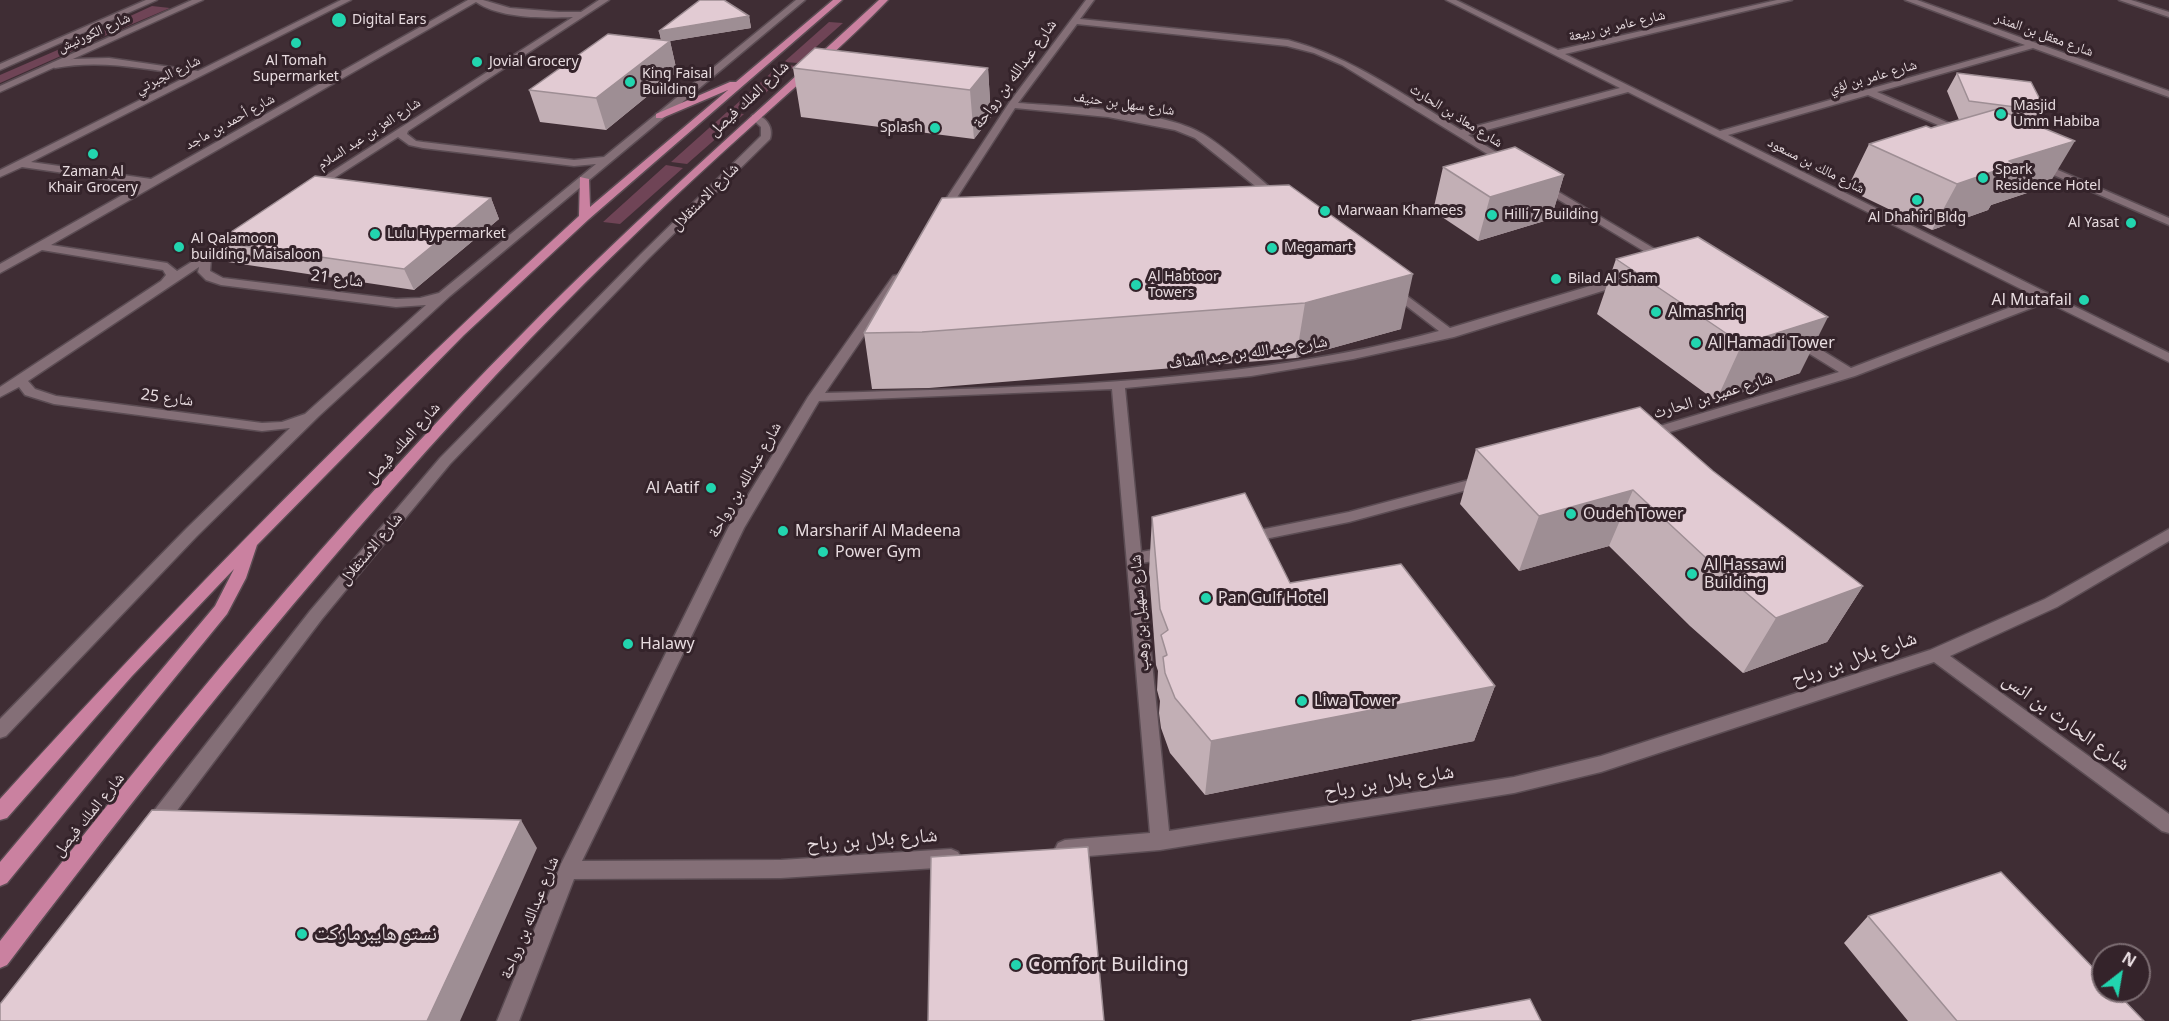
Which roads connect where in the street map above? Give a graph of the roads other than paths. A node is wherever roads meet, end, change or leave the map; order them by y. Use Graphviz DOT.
graph roads {
  1 [pos="153,0"];
  2 [pos="199,0"];
  3 [pos="347,0"];
  4 [pos="476,0"];
  5 [pos="605,0"];
  6 [pos="801,0"];
  7 [pos="838,0"];
  8 [pos="884,0"];
  9 [pos="1090,0"];
  10 [pos="1450,0"];
  11 [pos="1788,0"];
  12 [pos="1909,0"];
  13 [pos="2122,0"];
  14 [pos="585,12"];
  15 [pos="2169,15"];
  16 [pos="1074,21"];
  17 [pos="2034,45"];
  18 [pos="1557,53"];
  19 [pos="55,65"];
  20 [pos="0,67"];
  21 [pos="200,74"];
  22 [pos="750,77"];
  23 [pos="0,89"];
  24 [pos="1629,89"];
  25 [pos="1869,92"];
  26 [pos="2169,94"];
  27 [pos="1012,105"];
  28 [pos="659,116"];
  29 [pos="755,117"];
  30 [pos="403,130"];
  31 [pos="1459,134"];
  32 [pos="1719,134"];
  33 [pos="1976,138"];
  34 [pos="606,160"];
  35 [pos="2030,161"];
  36 [pos="21,164"];
  37 [pos="1520,171"];
  38 [pos="0,174"];
  39 [pos="1530,177"];
  40 [pos="584,179"];
  41 [pos="151,182"];
  42 [pos="304,193"];
  43 [pos="1291,210"];
  44 [pos="585,217"];
  45 [pos="2169,222"];
  46 [pos="931,229"];
  47 [pos="245,231"];
  48 [pos="39,246"];
  49 [pos="206,256"];
  50 [pos="906,266"];
  51 [pos="0,269"];
  52 [pos="167,281"];
  53 [pos="1384,283"];
  54 [pos="446,293"];
  55 [pos="2046,297"];
  56 [pos="1450,334"];
  57 [pos="1791,337"];
  58 [pos="2169,358"];
  59 [pos="1850,373"];
  60 [pos="20,380"];
  61 [pos="1118,386"];
  62 [pos="0,393"];
  63 [pos="815,398"];
  64 [pos="314,413"];
  65 [pos="1629,440"];
  66 [pos="1493,479"];
  67 [pos="2169,534"];
  68 [pos="1227,541"];
  69 [pos="250,543"];
  70 [pos="1181,550"];
  71 [pos="1136,559"];
  72 [pos="1936,655"];
  73 [pos="0,731"];
  74 [pos="0,812"];
  75 [pos="2169,825"];
  76 [pos="146,836"];
  77 [pos="1161,841"];
  78 [pos="1044,850"];
  79 [pos="974,856"];
  80 [pos="568,870"];
  81 [pos="0,877"];
  82 [pos="0,958"];
  83 [pos="508,1021"];
  1 -- 20 [label="street, شارع الكورنيش"];
  2 -- 19 [label="street, شارع الكورنيش"];
  3 -- 21 [label="street, شارع الجبرتي"];
  4 -- 14 [label="street"];
  4 -- 41 [label="street, شارع أحمد بن ماجد"];
  5 -- 14 [label="street, شارع العز بن عبد السلام"];
  6 -- 28 [label="street"];
  7 -- 22 [label="main road, شارع الملك فيصل"];
  8 -- 29 [label="main road, شارع الملك فيصل"];
  9 -- 16 [label="street, شارع عبدالله بن رواحة"];
  10 -- 18 [label="street, شارع مالك بن مسعود"];
  11 -- 18 [label="street, شارع عامر بن ربيعة"];
  12 -- 17 [label="street, شارع معقل بن المنذر"];
  13 -- 15 [label="street"];
  14 -- 30 [label="street, شارع العز بن عبد السلام"];
  16 -- 27 [label="street, شارع عبدالله بن رواحة"];
  16 -- 31 [label="street, شارع معاذ بن الحارث"];
  17 -- 25 [label="street, شارع عامر بن لؤي"];
  17 -- 26 [label="street, شارع معقل بن المنذر"];
  18 -- 24 [label="street, شارع مالك بن مسعود"];
  19 -- 21 [label="street"];
  19 -- 23 [label="street, شارع الكورنيش"];
  21 -- 36 [label="street, شارع الجبرتي"];
  22 -- 28 [label="main road"];
  22 -- 44 [label="main road, شارع الملك فيصل"];
  24 -- 31 [label="street"];
  24 -- 32 [label="street, شارع مالك بن مسعود"];
  25 -- 32 [label="street, شارع عامر بن لؤي"];
  25 -- 33 [label="street"];
  27 -- 43 [label="street, شارع سهل بن حنيف"];
  27 -- 46 [label="street, شارع عبدالله بن رواحة"];
  28 -- 34 [label="street"];
  29 -- 76 [label="street, شارع الاستقلال"];
  29 -- 82 [label="main road, شارع الملك فيصل"];
  30 -- 34 [label="street"];
  30 -- 42 [label="street, شارع العز بن عبد السلام"];
  31 -- 37 [label="street, شارع معاذ بن الحارث"];
  32 -- 55 [label="street, شارع مالك بن مسعود"];
  34 -- 40 [label="street"];
  35 -- 45 [label="street"];
  36 -- 38 [label="street, شارع الجبرتي"];
  36 -- 41 [label="street"];
  39 -- 56 [label="street, شارع عبد الله بن عبد المناف"];
  40 -- 44 [label="main road"];
  40 -- 54 [label="street"];
  41 -- 48 [label="street, شارع أحمد بن ماجد"];
  44 -- 69 [label="main road, شارع الملك فيصل"];
  47 -- 49 [label="street"];
  48 -- 51 [label="street, شارع أحمد بن ماجد"];
  48 -- 52 [label="street"];
  49 -- 52 [label="street"];
  49 -- 54 [label="street, شارع 21"];
  50 -- 63 [label="street, شارع عبدالله بن رواحة"];
  52 -- 60 [label="street"];
  53 -- 56 [label="street"];
  54 -- 64 [label="street"];
  55 -- 58 [label="street, شارع مالك بن مسعود"];
  55 -- 59 [label="street, شارع عمير بن الحارث"];
  56 -- 61 [label="street, شارع عبد الله بن عبد المناف"];
  57 -- 59 [label="street"];
  59 -- 65 [label="street, شارع عمير بن الحارث"];
  60 -- 62 [label="street"];
  60 -- 64 [label="street, شارع 25"];
  61 -- 63 [label="street, شارع عبد الله بن عبد المناف"];
  61 -- 71 [label="street, شارع سهيل بن وهب"];
  63 -- 80 [label="street, شارع عبدالله بن رواحة"];
  64 -- 73 [label="street"];
  66 -- 68 [label="street"];
  67 -- 72 [label="street, شارع بلال بن رباح"];
  69 -- 74 [label="main road, شارع الملك فيصل"];
  69 -- 81 [label="main road"];
  70 -- 71 [label="street"];
  71 -- 77 [label="street, شارع سهيل بن وهب"];
  72 -- 75 [label="street, شارع الحارث بن انس"];
  72 -- 77 [label="street, شارع بلال بن رباح"];
  77 -- 78 [label="street, شارع بلال بن رباح"];
  79 -- 80 [label="street, شارع بلال بن رباح"];
  80 -- 83 [label="street, شارع عبدالله بن رواحة"];
}
